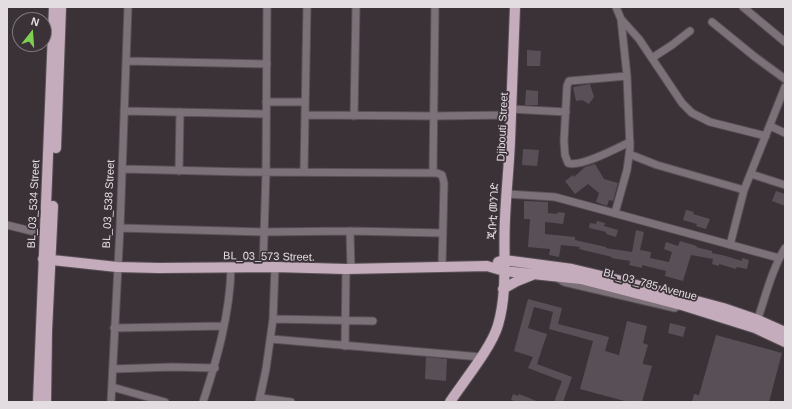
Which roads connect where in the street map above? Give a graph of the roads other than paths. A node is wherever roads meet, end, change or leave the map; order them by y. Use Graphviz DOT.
graph roads {
  1 [pos="54,7"];
  2 [pos="61,7"];
  3 [pos="128,7"];
  4 [pos="267,7"];
  5 [pos="307,7"];
  6 [pos="356,7"];
  7 [pos="435,7"];
  8 [pos="515,7"];
  9 [pos="521,7"];
  10 [pos="616,7"];
  11 [pos="743,7"];
  12 [pos="621,19"];
  13 [pos="712,22"];
  14 [pos="690,32"];
  15 [pos="785,42"];
  16 [pos="652,58"];
  17 [pos="126,61"];
  18 [pos="267,64"];
  19 [pos="627,76"];
  20 [pos="785,79"];
  21 [pos="785,87"];
  22 [pos="266,102"];
  23 [pos="306,102"];
  24 [pos="124,111"];
  25 [pos="513,111"];
  26 [pos="180,112"];
  27 [pos="566,112"];
  28 [pos="266,114"];
  29 [pos="305,115"];
  30 [pos="354,116"];
  31 [pos="434,116"];
  32 [pos="53,123"];
  33 [pos="770,126"];
  34 [pos="785,133"];
  35 [pos="766,136"];
  36 [pos="630,142"];
  37 [pos="629,154"];
  38 [pos="122,169"];
  39 [pos="178,170"];
  40 [pos="304,171"];
  41 [pos="266,172"];
  42 [pos="433,172"];
  43 [pos="750,174"];
  44 [pos="785,185"];
  45 [pos="744,190"];
  46 [pos="509,194"];
  47 [pos="615,213"];
  48 [pos="7,225"];
  49 [pos="120,228"];
  50 [pos="350,231"];
  51 [pos="264,232"];
  52 [pos="442,233"];
  53 [pos="48,235"];
  54 [pos="730,245"];
  55 [pos="785,248"];
  56 [pos="506,253"];
  57 [pos="779,258"];
  58 [pos="47,260"];
  59 [pos="487,266"];
  60 [pos="117,267"];
  61 [pos="275,267"];
  62 [pos="442,267"];
  63 [pos="232,268"];
  64 [pos="263,268"];
  65 [pos="349,269"];
  66 [pos="506,271"];
  67 [pos="535,274"];
  68 [pos="506,287"];
  69 [pos="273,319"];
  70 [pos="346,320"];
  71 [pos="373,320"];
  72 [pos="756,324"];
  73 [pos="224,326"];
  74 [pos="114,328"];
  75 [pos="785,332"];
  76 [pos="271,339"];
  77 [pos="785,342"];
  78 [pos="345,346"];
  79 [pos="481,357"];
  80 [pos="215,368"];
  81 [pos="113,369"];
  82 [pos="43,387"];
  83 [pos="112,387"];
  84 [pos="260,400"];
  85 [pos="38,402"];
  86 [pos="46,402"];
  87 [pos="111,402"];
  88 [pos="165,402"];
  89 [pos="203,402"];
  90 [pos="291,402"];
  91 [pos="450,402"];
  92 [pos="454,402"];
  1 -- 32 [label="main road, BL_03_534 Street"];
  2 -- 32 [label="main road, BL_03_534 Street"];
  3 -- 17 [label="street, BL_03_538 Street"];
  4 -- 18 [label="street"];
  5 -- 23 [label="street"];
  6 -- 30 [label="street"];
  7 -- 31 [label="street"];
  8 -- 25 [label="main road"];
  9 -- 25 [label="main road, Djibouti Street"];
  10 -- 12 [label="street"];
  11 -- 15 [label="street"];
  12 -- 16 [label="street"];
  12 -- 19 [label="street"];
  13 -- 20 [label="street"];
  14 -- 16 [label="street"];
  16 -- 35 [label="street"];
  17 -- 18 [label="street"];
  17 -- 24 [label="street, BL_03_538 Street"];
  18 -- 22 [label="street"];
  19 -- 27 [label="street"];
  19 -- 36 [label="street"];
  21 -- 33 [label="street"];
  22 -- 23 [label="street"];
  22 -- 28 [label="street"];
  23 -- 29 [label="street"];
  24 -- 26 [label="street"];
  24 -- 38 [label="street, BL_03_538 Street"];
  25 -- 27 [label="street"];
  25 -- 31 [label="street"];
  25 -- 46 [label="main road, Djibouti Street"];
  26 -- 28 [label="street"];
  26 -- 39 [label="street"];
  27 -- 36 [label="street"];
  28 -- 41 [label="street"];
  29 -- 30 [label="street"];
  29 -- 40 [label="street"];
  30 -- 31 [label="street"];
  31 -- 42 [label="street"];
  32 -- 53 [label="main road, BL_03_534 Street"];
  33 -- 34 [label="street"];
  33 -- 35 [label="street"];
  35 -- 43 [label="street"];
  36 -- 37 [label="street"];
  37 -- 45 [label="street"];
  37 -- 47 [label="street"];
  38 -- 39 [label="street"];
  38 -- 49 [label="street, BL_03_538 Street"];
  39 -- 41 [label="street"];
  40 -- 41 [label="street"];
  40 -- 42 [label="street"];
  41 -- 51 [label="street"];
  42 -- 52 [label="street"];
  43 -- 44 [label="street"];
  43 -- 45 [label="street"];
  45 -- 54 [label="street"];
  46 -- 47 [label="street"];
  46 -- 56 [label="main road, Djibouti Street"];
  47 -- 54 [label="street"];
  48 -- 53 [label="street"];
  49 -- 51 [label="street"];
  49 -- 60 [label="street, BL_03_538 Street"];
  50 -- 51 [label="street"];
  50 -- 52 [label="street"];
  50 -- 65 [label="street"];
  51 -- 64 [label="street"];
  52 -- 62 [label="street"];
  53 -- 58 [label="main road, BL_03_534 Street"];
  54 -- 57 [label="street"];
  55 -- 57 [label="street"];
  56 -- 59 [label="main road"];
  56 -- 66 [label="main road"];
  56 -- 72 [label="main road, BL_03_785 Avenue"];
  57 -- 72 [label="street"];
  58 -- 60 [label="main road, BL_03_573 Street."];
  58 -- 82 [label="main road, BL_03_534 Street"];
  59 -- 62 [label="main road, BL_03_573 Street."];
  59 -- 66 [label="main road, BL_03_785 Avenue"];
  60 -- 63 [label="main road, BL_03_573 Street."];
  60 -- 74 [label="street, BL_03_538 Street"];
  61 -- 64 [label="main road, BL_03_573 Street."];
  61 -- 65 [label="main road, BL_03_573 Street."];
  61 -- 69 [label="street"];
  62 -- 65 [label="main road, BL_03_573 Street."];
  63 -- 64 [label="main road, BL_03_573 Street."];
  63 -- 73 [label="street"];
  65 -- 70 [label="street"];
  66 -- 67 [label="main road, BL_03_785 Avenue"];
  66 -- 68 [label="main road"];
  67 -- 68 [label="main road"];
  67 -- 72 [label="main road, BL_03_785 Avenue"];
  68 -- 79 [label="main road"];
  68 -- 92 [label="main road"];
  69 -- 70 [label="street"];
  69 -- 76 [label="street"];
  70 -- 71 [label="street"];
  70 -- 78 [label="street"];
  72 -- 75 [label="main road, BL_03_785 Avenue"];
  72 -- 77 [label="main road, BL_03_785 Avenue"];
  73 -- 74 [label="street"];
  73 -- 80 [label="street"];
  74 -- 81 [label="street, BL_03_538 Street"];
  76 -- 78 [label="street"];
  76 -- 84 [label="street"];
  78 -- 79 [label="street"];
  79 -- 91 [label="main road"];
  80 -- 81 [label="street"];
  80 -- 89 [label="street"];
  81 -- 83 [label="street, BL_03_538 Street"];
  82 -- 85 [label="main road, BL_03_534 Street"];
  82 -- 86 [label="main road, BL_03_534 Street"];
  83 -- 87 [label="street, BL_03_538 Street"];
  83 -- 88 [label="street"];
  84 -- 90 [label="street"];
}
